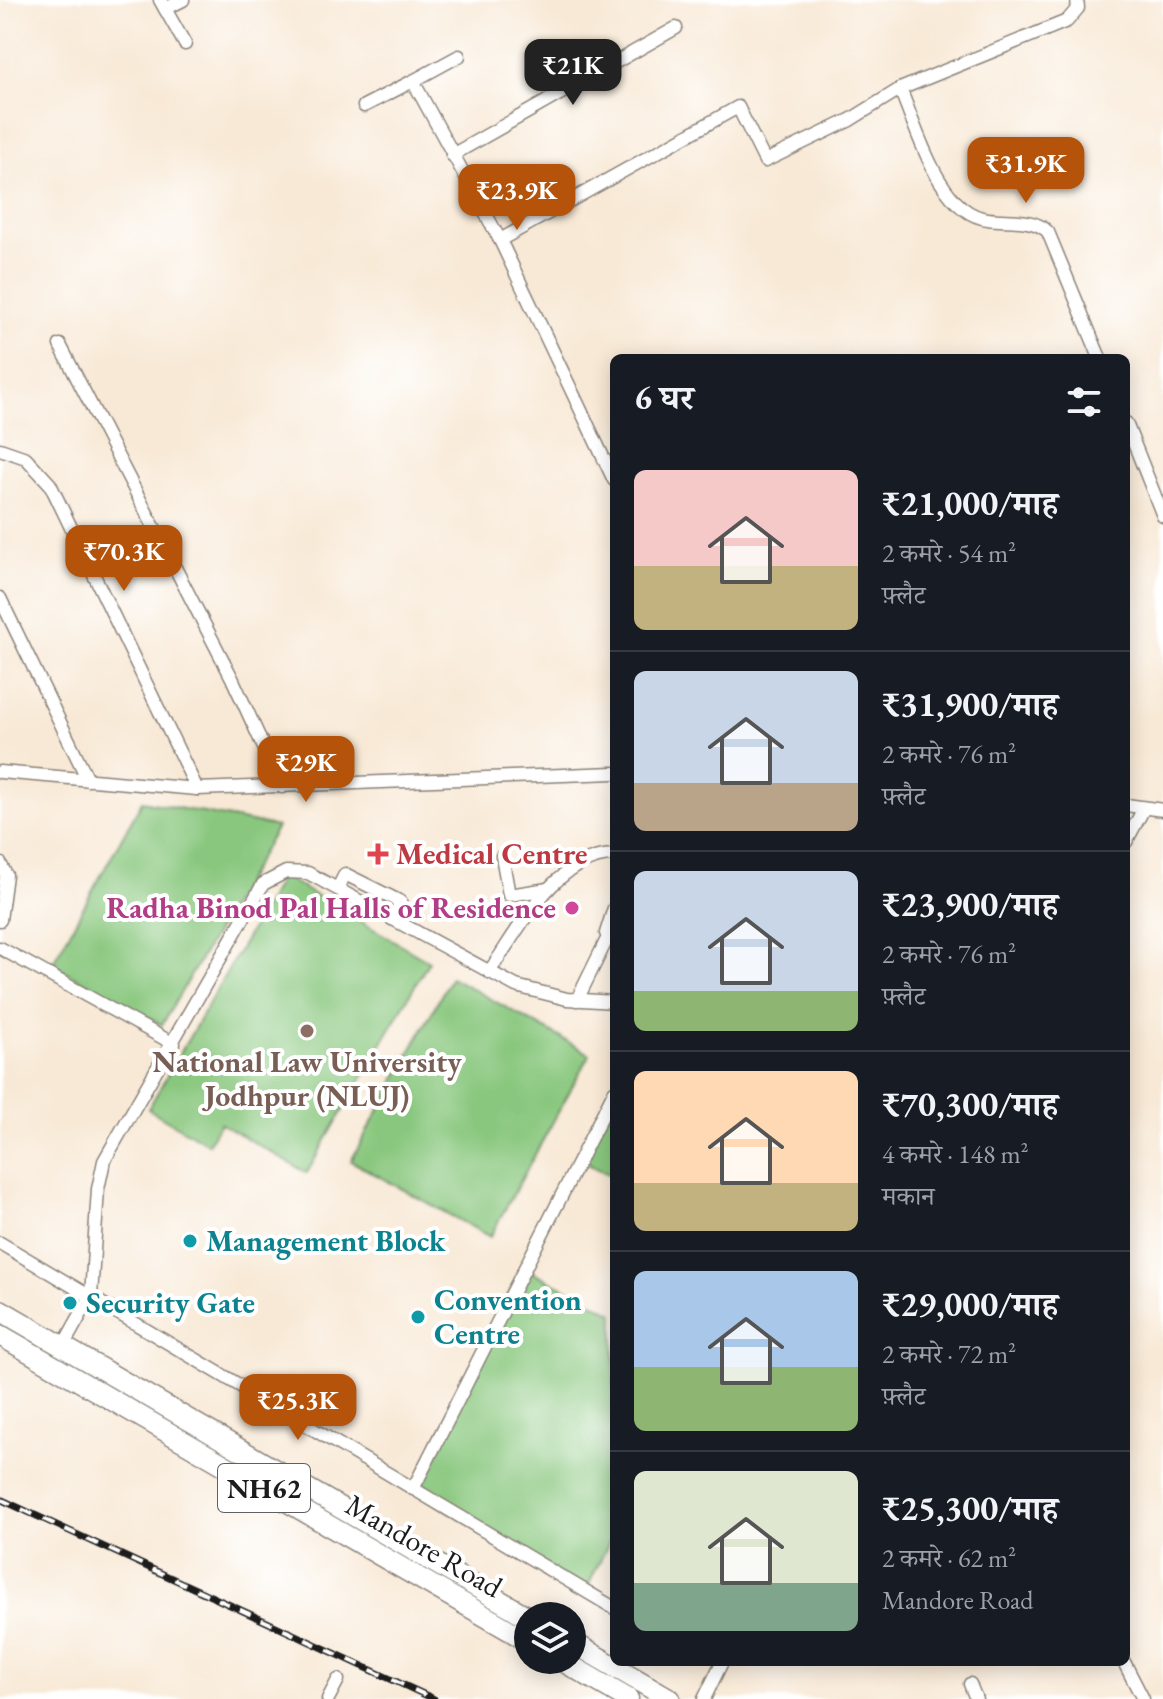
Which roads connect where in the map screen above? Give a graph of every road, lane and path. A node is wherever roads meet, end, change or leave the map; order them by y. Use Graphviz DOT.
graph roads {
  1 [pos="183,0"];
  2 [pos="1077,0"];
  3 [pos="162,4"];
  4 [pos="676,28"];
  5 [pos="185,44"];
  6 [pos="459,56"];
  7 [pos="413,81"];
  8 [pos="900,89"];
  9 [pos="364,106"];
  10 [pos="452,155"];
  11 [pos="500,240"];
  12 [pos="60,345"];
  13 [pos="1098,354"];
  14 [pos="1130,433"];
  15 [pos="0,449"];
  16 [pos="610,472"];
  17 [pos="1163,516"];
  18 [pos="0,598"];
  19 [pos="0,772"];
  20 [pos="610,773"];
  21 [pos="88,780"];
  22 [pos="282,787"];
  23 [pos="197,789"];
  24 [pos="1130,806"];
  25 [pos="1144,808"];
  26 [pos="1163,810"];
  27 [pos="1130,834"];
  28 [pos="502,856"];
  29 [pos="610,856"];
  30 [pos="0,863"];
  31 [pos="338,888"];
  32 [pos="548,889"];
  33 [pos="392,919"];
  34 [pos="0,920"];
  35 [pos="610,920"];
  36 [pos="0,948"];
  37 [pos="489,972"];
  38 [pos="577,1000"];
  39 [pos="610,1002"];
  40 [pos="174,1044"];
  41 [pos="610,1100"];
  42 [pos="0,1243"];
  43 [pos="91,1296"];
  44 [pos="0,1310"];
  45 [pos="0,1335"];
  46 [pos="63,1346"];
  47 [pos="413,1489"];
  48 [pos="610,1606"];
  49 [pos="514,1609"];
  50 [pos="514,1633"];
  51 [pos="586,1650"];
  52 [pos="610,1664"];
  53 [pos="613,1666"];
  54 [pos="715,1666"];
  55 [pos="1126,1666"];
  56 [pos="585,1674"];
  57 [pos="338,1680"];
  58 [pos="970,1684"];
  59 [pos="328,1699"];
  60 [pos="628,1699"];
  61 [pos="670,1699"];
  62 [pos="704,1699"];
  63 [pos="976,1699"];
  64 [pos="1143,1699"];
  1 -- 3 [label="street"];
  2 -- 8 [label="street"];
  3 -- 5 [label="street"];
  4 -- 10 [label="street"];
  6 -- 7 [label="street"];
  7 -- 9 [label="street"];
  7 -- 10 [label="street"];
  8 -- 11 [label="street"];
  8 -- 13 [label="street"];
  10 -- 11 [label="street"];
  11 -- 16 [label="street"];
  12 -- 22 [label="street"];
  14 -- 17 [label="street"];
  15 -- 23 [label="street"];
  18 -- 21 [label="street"];
  19 -- 21 [label="street"];
  20 -- 22 [label="street"];
  21 -- 23 [label="street"];
  22 -- 23 [label="street"];
  24 -- 25 [label="street"];
  25 -- 26 [label="street"];
  25 -- 27 [label="street"];
  28 -- 32 [label="street"];
  29 -- 32 [label="street"];
  30 -- 34 [label="street"];
  31 -- 33 [label="street"];
  31 -- 33 [label="street"];
  31 -- 40 [label="street"];
  32 -- 37 [label="street"];
  33 -- 37 [label="street"];
  35 -- 38 [label="street"];
  36 -- 40 [label="street"];
  37 -- 38 [label="street"];
  38 -- 39 [label="street"];
  40 -- 43 [label="street"];
  41 -- 47 [label="street"];
  42 -- 43 [label="street"];
  43 -- 46 [label="street"];
  43 -- 47 [label="street"];
  44 -- 46 [label="highway, Mandore Road"];
  45 -- 50 [label="highway, Mandore Road / NH62"];
  46 -- 49 [label="highway, Mandore Road"];
  47 -- 48 [label="street"];
  51 -- 52 [label="highway"];
  53 -- 61 [label="highway"];
  54 -- 62 [label="street"];
  55 -- 64 [label="street"];
  56 -- 60 [label="highway"];
  57 -- 59 [label="street"];
  58 -- 63 [label="street"];
}
